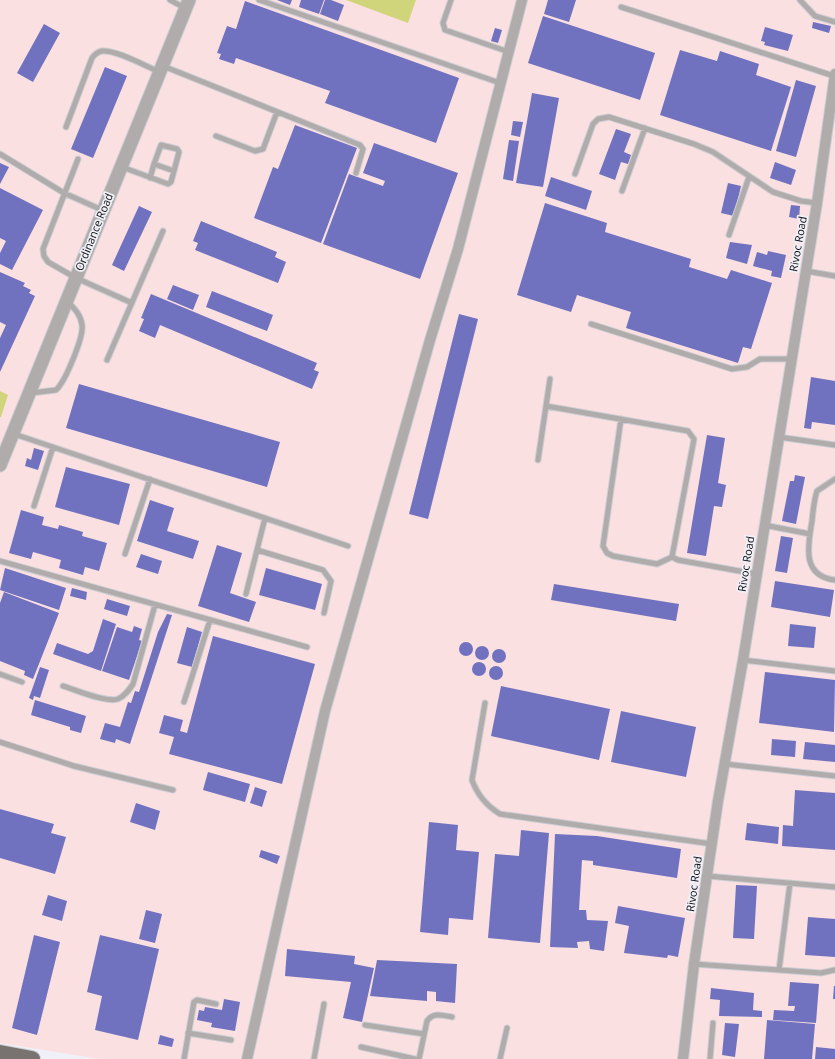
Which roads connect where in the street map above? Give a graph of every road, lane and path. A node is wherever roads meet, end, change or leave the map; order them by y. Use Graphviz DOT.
graph roads {
  1 [pos="170,0"];
  2 [pos="259,0"];
  3 [pos="451,0"];
  4 [pos="522,0"];
  5 [pos="800,0"];
  6 [pos="188,4"];
  7 [pos="621,7"];
  8 [pos="835,22"];
  9 [pos="509,52"];
  10 [pos="162,69"];
  11 [pos="835,75"];
  12 [pos="500,83"];
  13 [pos="832,107"];
  14 [pos="277,112"];
  15 [pos="66,127"];
  16 [pos="645,128"];
  17 [pos="216,136"];
  18 [pos="0,154"];
  19 [pos="78,159"];
  20 [pos="154,164"];
  21 [pos="121,167"];
  22 [pos="174,171"];
  23 [pos="356,173"];
  24 [pos="575,174"];
  25 [pos="749,177"];
  26 [pos="150,178"];
  27 [pos="622,191"];
  28 [pos="64,193"];
  29 [pos="817,203"];
  30 [pos="103,210"];
  31 [pos="163,231"];
  32 [pos="729,235"];
  33 [pos="806,270"];
  34 [pos="835,276"];
  35 [pos="76,278"];
  36 [pos="67,301"];
  37 [pos="132,303"];
  38 [pos="591,324"];
  39 [pos="791,359"];
  40 [pos="107,360"];
  41 [pos="550,379"];
  42 [pos="29,393"];
  43 [pos="546,406"];
  44 [pos="621,419"];
  45 [pos="13,433"];
  46 [pos="779,437"];
  47 [pos="835,444"];
  48 [pos="53,447"];
  49 [pos="538,460"];
  50 [pos="0,465"];
  51 [pos="150,479"];
  52 [pos="835,479"];
  53 [pos="34,506"];
  54 [pos="265,518"];
  55 [pos="764,525"];
  56 [pos="810,534"];
  57 [pos="348,546"];
  58 [pos="257,550"];
  59 [pos="125,554"];
  60 [pos="672,557"];
  61 [pos="0,561"];
  62 [pos="756,574"];
  63 [pos="835,580"];
  64 [pos="246,594"];
  65 [pos="155,605"];
  66 [pos="324,613"];
  67 [pos="210,620"];
  68 [pos="307,647"];
  69 [pos="743,660"];
  70 [pos="835,671"];
  71 [pos="0,674"];
  72 [pos="22,682"];
  73 [pos="63,686"];
  74 [pos="184,702"];
  75 [pos="485,702"];
  76 [pos="0,742"];
  77 [pos="725,764"];
  78 [pos="835,776"];
  79 [pos="173,790"];
  80 [pos="712,844"];
  81 [pos="707,876"];
  82 [pos="790,883"];
  83 [pos="835,886"];
  84 [pos="694,964"];
  85 [pos="779,970"];
  86 [pos="835,970"];
  87 [pos="216,1004"];
  88 [pos="324,1004"];
  89 [pos="452,1017"];
  90 [pos="713,1023"];
  91 [pos="365,1025"];
  92 [pos="507,1028"];
  93 [pos="188,1033"];
  94 [pos="424,1034"];
  95 [pos="231,1040"];
  96 [pos="361,1046"];
  97 [pos="0,1053"];
  98 [pos="32,1059"];
  99 [pos="184,1059"];
  100 [pos="247,1059"];
  101 [pos="314,1059"];
  102 [pos="415,1059"];
  103 [pos="418,1059"];
  104 [pos="500,1059"];
  105 [pos="683,1059"];
  106 [pos="710,1059"];
  1 -- 6 [label="lane"];
  2 -- 12 [label="lane"];
  3 -- 9 [label="lane"];
  4 -- 9 [label="street"];
  5 -- 8 [label="lane"];
  6 -- 10 [label="street, Ordinance Road"];
  7 -- 11 [label="lane"];
  9 -- 12 [label="street"];
  10 -- 14 [label="lane"];
  10 -- 15 [label="lane"];
  10 -- 21 [label="street, Ordinance Road"];
  11 -- 13 [label="street, Rivoc Road"];
  12 -- 100 [label="street"];
  13 -- 29 [label="street, Rivoc Road"];
  14 -- 17 [label="lane"];
  14 -- 23 [label="lane"];
  16 -- 24 [label="lane"];
  16 -- 25 [label="lane"];
  16 -- 27 [label="lane"];
  18 -- 28 [label="lane"];
  19 -- 28 [label="lane"];
  20 -- 22 [label="lane"];
  20 -- 22 [label="lane"];
  20 -- 26 [label="lane"];
  21 -- 26 [label="lane"];
  21 -- 30 [label="street, Ordinance Road"];
  22 -- 26 [label="lane"];
  25 -- 29 [label="lane"];
  25 -- 32 [label="lane"];
  28 -- 30 [label="lane"];
  28 -- 35 [label="lane"];
  29 -- 33 [label="street, Rivoc Road"];
  30 -- 35 [label="street, Ordinance Road"];
  31 -- 37 [label="lane"];
  33 -- 34 [label="lane"];
  33 -- 39 [label="street, Rivoc Road"];
  35 -- 36 [label="street, Ordinance Road"];
  35 -- 37 [label="lane"];
  36 -- 42 [label="street, Ordinance Road"];
  36 -- 42 [label="lane"];
  37 -- 40 [label="lane"];
  38 -- 39 [label="lane"];
  39 -- 46 [label="street, Rivoc Road"];
  41 -- 43 [label="lane"];
  42 -- 45 [label="street, Ordinance Road"];
  43 -- 44 [label="lane"];
  43 -- 49 [label="lane"];
  44 -- 60 [label="lane"];
  44 -- 60 [label="lane"];
  45 -- 48 [label="lane"];
  45 -- 50 [label="street, Ordinance Road"];
  46 -- 47 [label="lane"];
  46 -- 55 [label="street, Rivoc Road"];
  48 -- 51 [label="lane"];
  48 -- 53 [label="lane"];
  51 -- 54 [label="lane"];
  51 -- 59 [label="lane"];
  52 -- 56 [label="lane"];
  54 -- 57 [label="lane"];
  54 -- 58 [label="lane"];
  55 -- 56 [label="lane"];
  55 -- 62 [label="street, Rivoc Road"];
  56 -- 63 [label="lane"];
  58 -- 64 [label="lane"];
  58 -- 66 [label="lane"];
  60 -- 62 [label="lane"];
  61 -- 65 [label="lane"];
  62 -- 69 [label="street, Rivoc Road"];
  65 -- 67 [label="lane"];
  65 -- 73 [label="lane"];
  67 -- 68 [label="lane"];
  67 -- 74 [label="lane"];
  69 -- 70 [label="lane"];
  69 -- 77 [label="street, Rivoc Road"];
  71 -- 72 [label="lane"];
  75 -- 80 [label="lane"];
  76 -- 79 [label="lane"];
  77 -- 78 [label="lane"];
  77 -- 80 [label="street, Rivoc Road"];
  80 -- 81 [label="street, Rivoc Road"];
  81 -- 82 [label="lane"];
  81 -- 84 [label="street, Rivoc Road"];
  82 -- 83 [label="lane"];
  82 -- 85 [label="lane"];
  84 -- 85 [label="lane"];
  84 -- 105 [label="street, Rivoc Road"];
  85 -- 86 [label="lane"];
  87 -- 93 [label="lane"];
  88 -- 101 [label="lane"];
  89 -- 94 [label="lane"];
  90 -- 106 [label="lane"];
  91 -- 94 [label="lane"];
  92 -- 104 [label="lane"];
  93 -- 95 [label="lane"];
  93 -- 99 [label="lane"];
  94 -- 103 [label="lane"];
  96 -- 102 [label="lane"];
  97 -- 98 [label="main road"];
}
